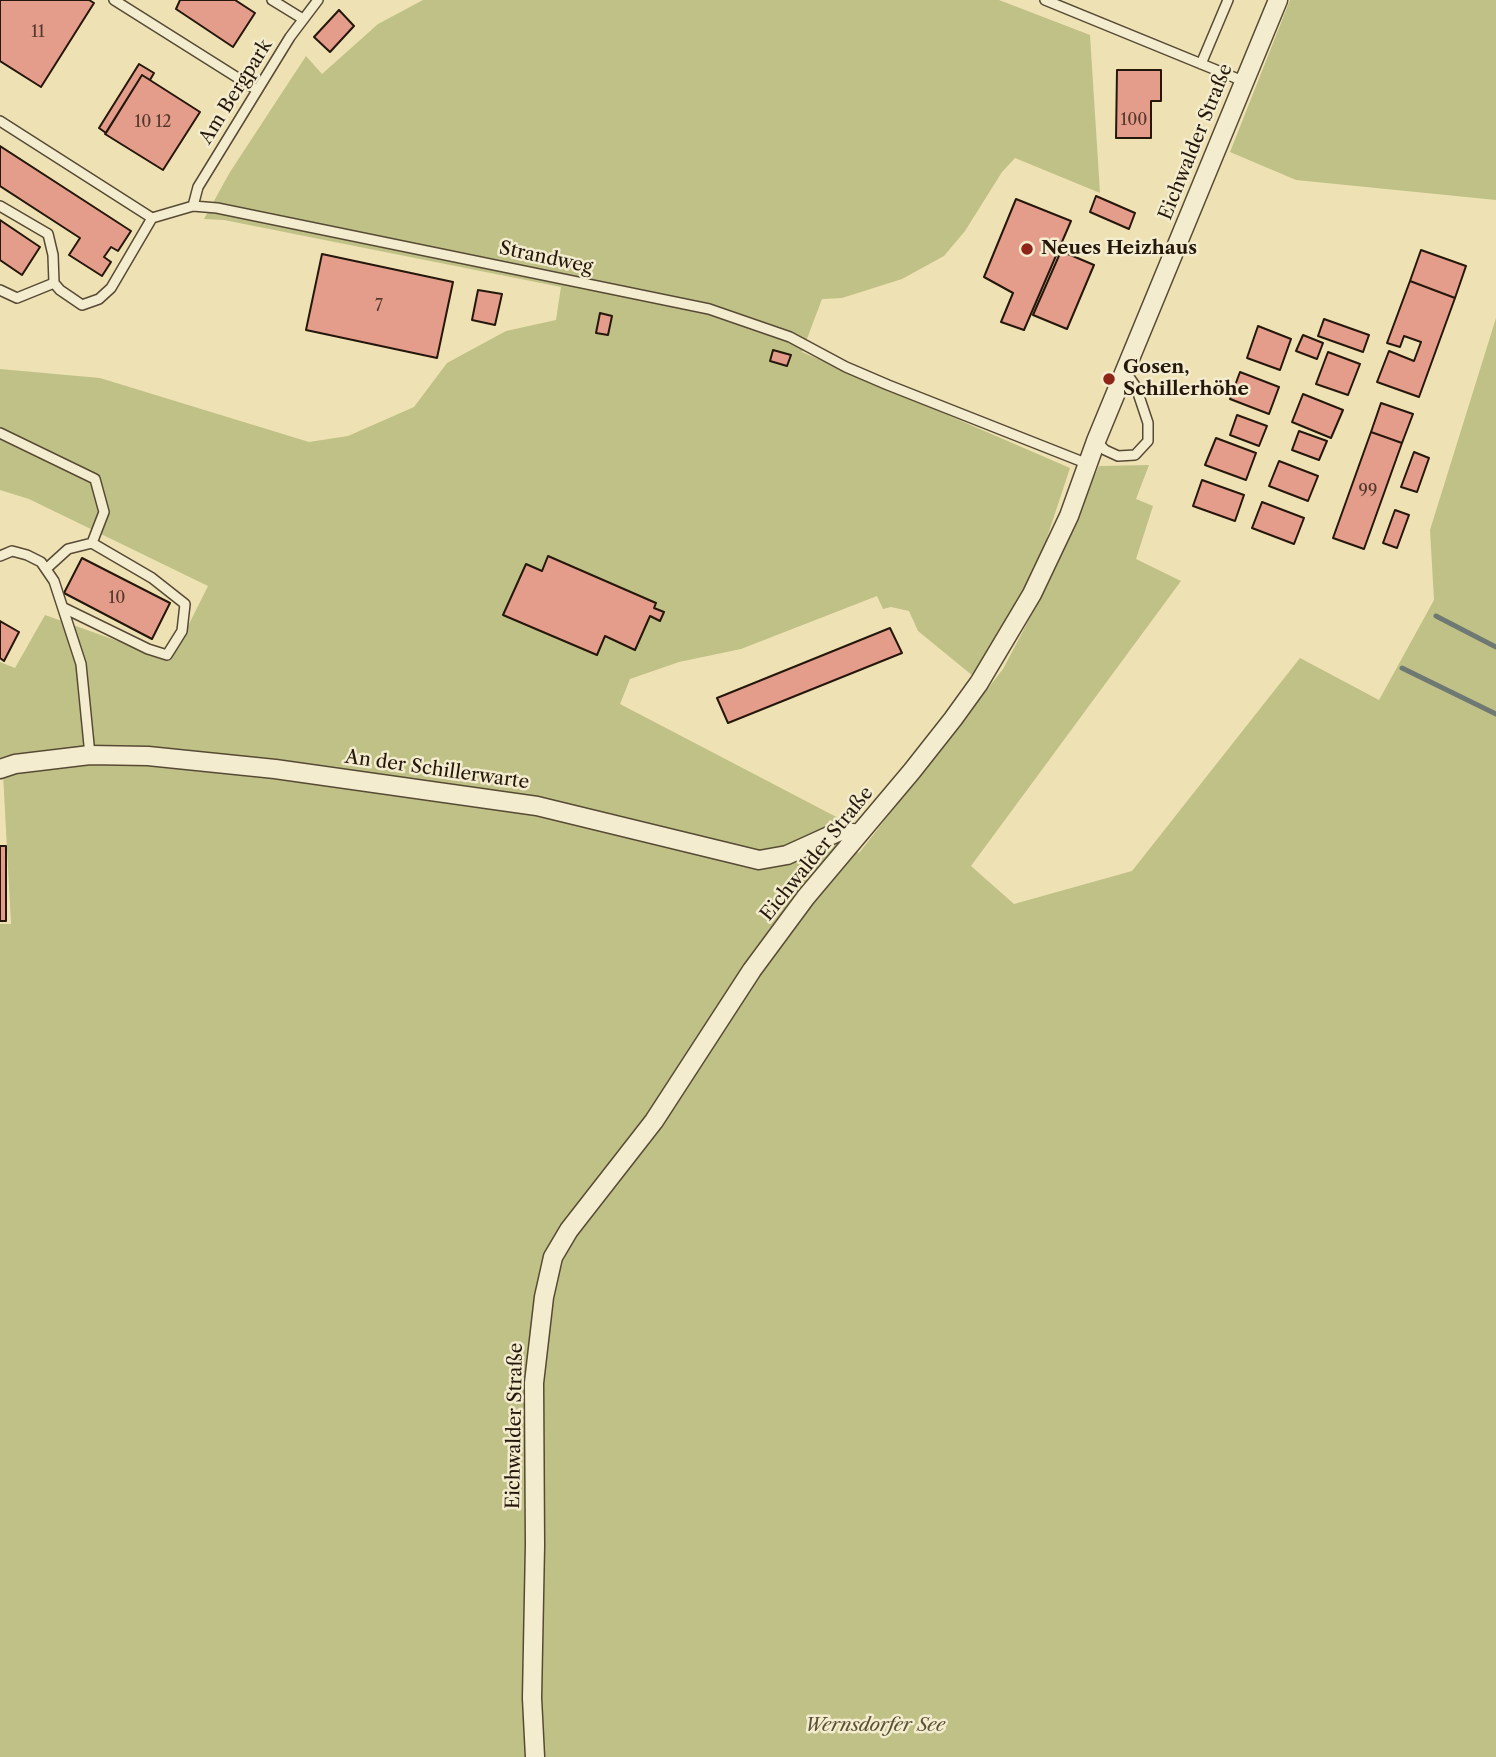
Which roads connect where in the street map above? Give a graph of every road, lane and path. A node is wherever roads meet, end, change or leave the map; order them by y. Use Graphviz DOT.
graph roads {
  1 [pos="114,0"];
  2 [pos="272,0"];
  3 [pos="318,0"];
  4 [pos="1045,0"];
  5 [pos="1228,0"];
  6 [pos="1278,0"];
  7 [pos="303,19"];
  8 [pos="1201,64"];
  9 [pos="1243,81"];
  10 [pos="257,90"];
  11 [pos="0,121"];
  12 [pos="0,206"];
  13 [pos="193,206"];
  14 [pos="152,218"];
  15 [pos="54,283"];
  16 [pos="0,290"];
  17 [pos="1125,371"];
  18 [pos="0,433"];
  19 [pos="1096,441"];
  20 [pos="1088,464"];
  21 [pos="92,543"];
  22 [pos="0,556"];
  23 [pos="46,569"];
  24 [pos="64,608"];
  25 [pos="90,755"];
  26 [pos="0,769"];
  27 [pos="858,834"];
  28 [pos="535,1757"];
  1 -- 10 [label="lane"];
  2 -- 7 [label="lane"];
  3 -- 7 [label="lane, Am Bergpark"];
  4 -- 8 [label="lane"];
  5 -- 8 [label="lane"];
  6 -- 9 [label="street, Eichwalder Straße"];
  7 -- 10 [label="lane, Am Bergpark"];
  8 -- 9 [label="lane"];
  9 -- 17 [label="street, Eichwalder Straße"];
  10 -- 13 [label="lane, Am Bergpark"];
  11 -- 14 [label="lane"];
  12 -- 15 [label="lane"];
  13 -- 14 [label="lane, Strandweg"];
  13 -- 20 [label="lane, Strandweg"];
  14 -- 15 [label="lane"];
  15 -- 16 [label="lane"];
  17 -- 19 [label="street, Eichwalder Straße"];
  17 -- 19 [label="lane"];
  18 -- 21 [label="lane"];
  19 -- 20 [label="street, Eichwalder Straße"];
  20 -- 27 [label="street, Eichwalder Straße"];
  21 -- 23 [label="lane"];
  21 -- 24 [label="lane"];
  22 -- 23 [label="lane"];
  23 -- 24 [label="lane"];
  24 -- 25 [label="lane"];
  25 -- 26 [label="street, An der Schillerwarte"];
  25 -- 27 [label="street, An der Schillerwarte"];
  27 -- 28 [label="street, Eichwalder Straße"];
}
